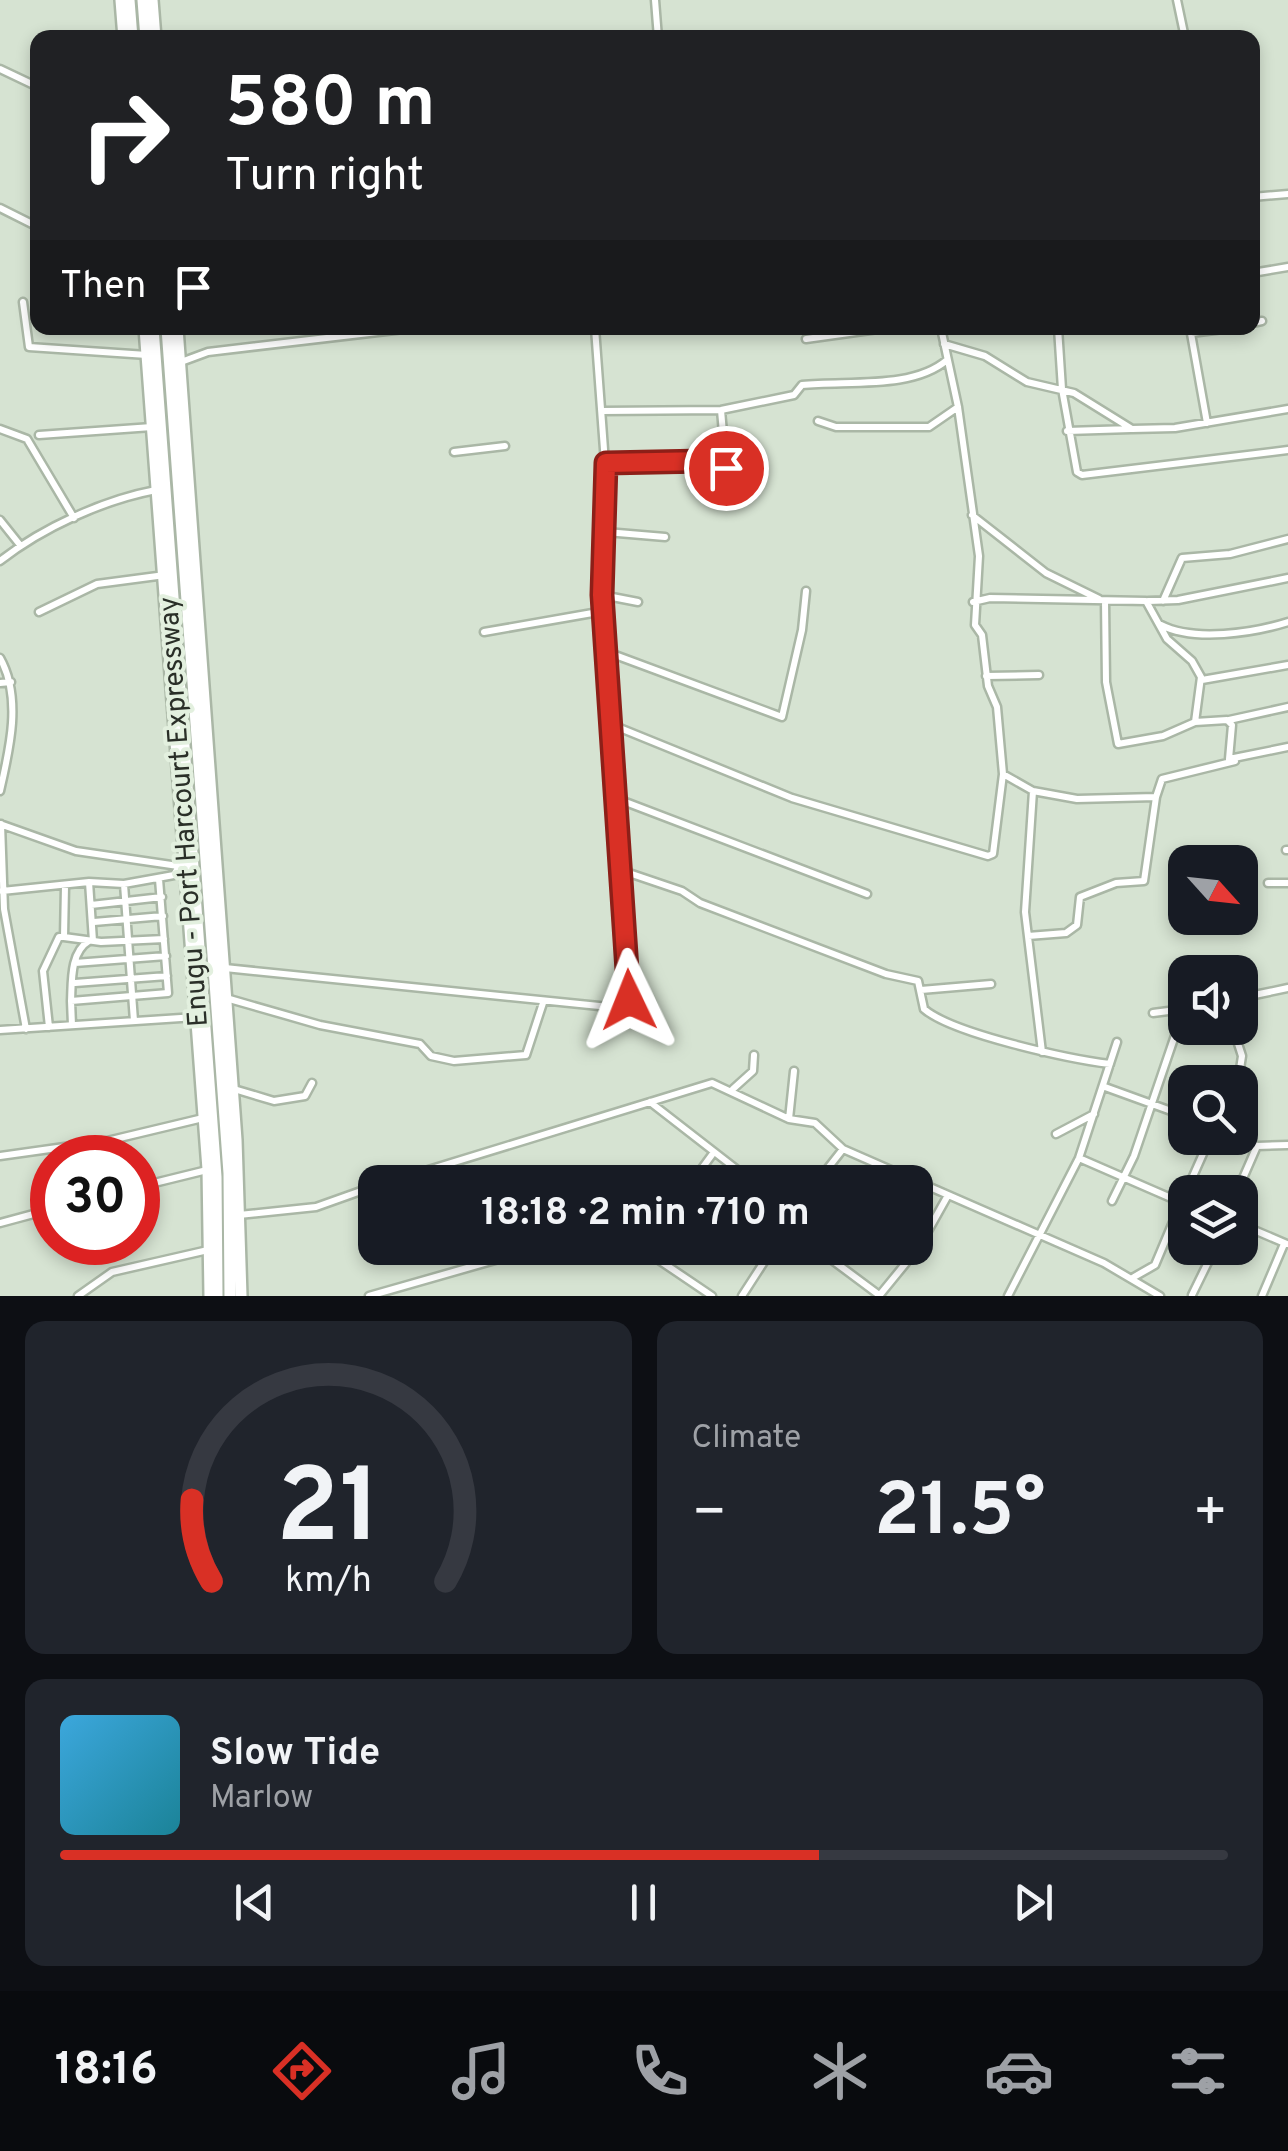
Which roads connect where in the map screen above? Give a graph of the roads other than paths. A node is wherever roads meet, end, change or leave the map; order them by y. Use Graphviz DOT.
graph roads {
  1 [pos="125,0"];
  2 [pos="143,0"];
  3 [pos="152,0"];
  4 [pos="656,0"];
  5 [pos="1177,0"];
  6 [pos="127,30"];
  7 [pos="145,30"];
  8 [pos="155,30"];
  9 [pos="658,30"];
  10 [pos="1183,30"];
  11 [pos="0,68"];
  12 [pos="30,83"];
  13 [pos="1288,194"];
  14 [pos="1260,196"];
  15 [pos="0,208"];
  16 [pos="30,224"];
  17 [pos="1288,267"];
  18 [pos="1260,272"];
  19 [pos="23,302"];
  20 [pos="149,335"];
  21 [pos="150,335"];
  22 [pos="168,335"];
  23 [pos="177,335"];
  24 [pos="352,335"];
  25 [pos="596,335"];
  26 [pos="835,335"];
  27 [pos="942,335"];
  28 [pos="1058,335"];
  29 [pos="1192,335"];
  30 [pos="806,339"];
  31 [pos="943,344"];
  32 [pos="148,354"];
  33 [pos="947,360"];
  34 [pos="179,363"];
  35 [pos="1062,389"];
  36 [pos="958,407"];
  37 [pos="1288,408"];
  38 [pos="721,410"];
  39 [pos="602,411"];
  40 [pos="818,422"];
  41 [pos="1208,423"];
  42 [pos="153,427"];
  43 [pos="0,429"];
  44 [pos="1132,429"];
  45 [pos="1067,431"];
  46 [pos="39,435"];
  47 [pos="504,446"];
  48 [pos="1288,450"];
  49 [pos="454,452"];
  50 [pos="606,463"];
  51 [pos="726,468"];
  52 [pos="763,470"];
  53 [pos="157,490"];
  54 [pos="721,497"];
  55 [pos="972,515"];
  56 [pos="74,518"];
  57 [pos="0,520"];
  58 [pos="606,532"];
  59 [pos="665,537"];
  60 [pos="1288,539"];
  61 [pos="20,545"];
  62 [pos="0,561"];
  63 [pos="166,575"];
  64 [pos="1288,578"];
  65 [pos="806,591"];
  66 [pos="602,595"];
  67 [pos="1104,601"];
  68 [pos="1163,601"];
  69 [pos="638,602"];
  70 [pos="973,602"];
  71 [pos="1146,602"];
  72 [pos="604,611"];
  73 [pos="39,612"];
  74 [pos="1288,622"];
  75 [pos="1160,624"];
  76 [pos="484,632"];
  77 [pos="607,652"];
  78 [pos="0,658"];
  79 [pos="1288,666"];
  80 [pos="1039,675"];
  81 [pos="986,676"];
  82 [pos="1202,680"];
  83 [pos="11,682"];
  84 [pos="0,683"];
  85 [pos="1288,708"];
  86 [pos="1227,720"];
  87 [pos="1195,722"];
  88 [pos="610,724"];
  89 [pos="1288,747"];
  90 [pos="1236,760"];
  91 [pos="1007,782"];
  92 [pos="0,790"];
  93 [pos="1033,791"];
  94 [pos="1156,797"];
  95 [pos="615,798"];
  96 [pos="1,824"];
  97 [pos="182,867"];
  98 [pos="623,872"];
  99 [pos="1,874"];
  100 [pos="159,879"];
  101 [pos="89,882"];
  102 [pos="1268,883"];
  103 [pos="1288,883"];
  104 [pos="124,884"];
  105 [pos="65,886"];
  106 [pos="2,891"];
  107 [pos="867,894"];
  108 [pos="162,898"];
  109 [pos="125,900"];
  110 [pos="92,905"];
  111 [pos="163,916"];
  112 [pos="128,920"];
  113 [pos="94,922"];
  114 [pos="1028,936"];
  115 [pos="64,937"];
  116 [pos="164,938"];
  117 [pos="130,940"];
  118 [pos="91,941"];
  119 [pos="166,956"];
  120 [pos="130,960"];
  121 [pos="75,962"];
  122 [pos="223,968"];
  123 [pos="167,976"];
  124 [pos="132,978"];
  125 [pos="74,984"];
  126 [pos="991,984"];
  127 [pos="1288,988"];
  128 [pos="921,990"];
  129 [pos="1258,994"];
  130 [pos="132,996"];
  131 [pos="225,998"];
  132 [pos="71,1001"];
  133 [pos="543,1003"];
  134 [pos="1168,1012"];
  135 [pos="1153,1014"];
  136 [pos="196,1017"];
  137 [pos="134,1021"];
  138 [pos="72,1025"];
  139 [pos="49,1027"];
  140 [pos="26,1029"];
  141 [pos="0,1030"];
  142 [pos="1116,1042"];
  143 [pos="1171,1045"];
  144 [pos="1042,1052"];
  145 [pos="754,1055"];
  146 [pos="1110,1064"];
  147 [pos="794,1070"];
  148 [pos="312,1084"];
  149 [pos="1105,1087"];
  150 [pos="232,1088"];
  151 [pos="732,1090"];
  152 [pos="649,1102"];
  153 [pos="1151,1104"];
  154 [pos="1168,1110"];
  155 [pos="1095,1113"];
  156 [pos="202,1118"];
  157 [pos="789,1119"];
  158 [pos="1056,1134"];
  159 [pos="1288,1144"];
  160 [pos="1258,1146"];
  161 [pos="843,1149"];
  162 [pos="714,1152"];
  163 [pos="0,1156"];
  164 [pos="1079,1158"];
  165 [pos="444,1165"];
  166 [pos="704,1165"];
  167 [pos="730,1165"];
  168 [pos="830,1165"];
  169 [pos="879,1165"];
  170 [pos="208,1170"];
  171 [pos="160,1182"];
  172 [pos="933,1191"];
  173 [pos="358,1192"];
  174 [pos="946,1197"];
  175 [pos="1168,1197"];
  176 [pos="1112,1201"];
  177 [pos="30,1215"];
  178 [pos="239,1215"];
  179 [pos="0,1223"];
  180 [pos="1258,1232"];
  181 [pos="1168,1233"];
  182 [pos="1040,1236"];
  183 [pos="1286,1244"];
  184 [pos="210,1250"];
  185 [pos="478,1265"];
  186 [pos="666,1265"];
  187 [pos="762,1265"];
  188 [pos="839,1265"];
  189 [pos="1207,1265"];
  190 [pos="1134,1277"];
  191 [pos="879,1295"];
  192 [pos="78,1296"];
  193 [pos="213,1296"];
  194 [pos="230,1296"];
  195 [pos="240,1296"];
  196 [pos="370,1296"];
  197 [pos="712,1296"];
  198 [pos="742,1296"];
  199 [pos="1008,1296"];
  200 [pos="1160,1296"];
  201 [pos="1192,1296"];
  202 [pos="1262,1296"];
  1 -- 6 [label="main road"];
  2 -- 7 [label="main road"];
  3 -- 8 [label="main road"];
  4 -- 9 [label="street"];
  5 -- 10 [label="street"];
  11 -- 12 [label="street"];
  13 -- 14 [label="street"];
  15 -- 16 [label="street"];
  17 -- 18 [label="street"];
  19 -- 32 [label="street"];
  20 -- 32 [label="main road, Enugu - Port Harcourt Expressway"];
  21 -- 193 [label="main road, Enugu - Port Harcourt Expressway"];
  22 -- 194 [label="main road, Enugu - Port Harcourt Expressway"];
  23 -- 34 [label="main road, Enugu - Port Harcourt Expressway"];
  24 -- 34 [label="street"];
  25 -- 39 [label="street"];
  26 -- 30 [label="street"];
  27 -- 31 [label="street"];
  28 -- 35 [label="street"];
  29 -- 41 [label="street"];
  31 -- 33 [label="street"];
  31 -- 35 [label="street"];
  32 -- 42 [label="main road, Enugu - Port Harcourt Expressway"];
  33 -- 36 [label="street"];
  33 -- 38 [label="street"];
  34 -- 122 [label="main road, Enugu - Port Harcourt Expressway"];
  35 -- 44 [label="street"];
  35 -- 45 [label="street"];
  36 -- 40 [label="street"];
  36 -- 55 [label="street"];
  37 -- 41 [label="street"];
  38 -- 39 [label="street"];
  38 -- 51 [label="street"];
  39 -- 50 [label="street"];
  41 -- 44 [label="street"];
  42 -- 46 [label="street"];
  42 -- 53 [label="main road, Enugu - Port Harcourt Expressway"];
  43 -- 56 [label="street"];
  44 -- 45 [label="street"];
  45 -- 48 [label="street"];
  47 -- 49 [label="street"];
  50 -- 51 [label="street"];
  50 -- 58 [label="street"];
  51 -- 52 [label="street"];
  51 -- 54 [label="street"];
  53 -- 56 [label="street"];
  53 -- 63 [label="main road, Enugu - Port Harcourt Expressway"];
  55 -- 67 [label="street"];
  55 -- 70 [label="street"];
  56 -- 61 [label="street"];
  57 -- 61 [label="street"];
  58 -- 59 [label="street"];
  58 -- 66 [label="street"];
  60 -- 68 [label="street"];
  61 -- 62 [label="street"];
  63 -- 73 [label="street"];
  63 -- 97 [label="main road, Enugu - Port Harcourt Expressway"];
  64 -- 68 [label="street"];
  65 -- 77 [label="street"];
  66 -- 69 [label="street"];
  66 -- 72 [label="street"];
  67 -- 70 [label="street"];
  67 -- 71 [label="street"];
  67 -- 87 [label="street"];
  68 -- 71 [label="street"];
  70 -- 81 [label="street"];
  71 -- 75 [label="street"];
  72 -- 76 [label="street"];
  72 -- 77 [label="street"];
  74 -- 75 [label="street"];
  75 -- 82 [label="street"];
  77 -- 88 [label="street"];
  78 -- 83 [label="street"];
  79 -- 82 [label="street"];
  80 -- 81 [label="street"];
  81 -- 91 [label="street"];
  82 -- 87 [label="street"];
  83 -- 84 [label="street"];
  83 -- 92 [label="street"];
  85 -- 86 [label="street"];
  86 -- 87 [label="street"];
  86 -- 90 [label="street"];
  88 -- 91 [label="street"];
  88 -- 95 [label="street"];
  89 -- 90 [label="street"];
  90 -- 94 [label="street"];
  91 -- 93 [label="street"];
  93 -- 94 [label="street"];
  93 -- 114 [label="street"];
  94 -- 114 [label="street"];
  95 -- 98 [label="street"];
  95 -- 107 [label="street"];
  96 -- 97 [label="street"];
  96 -- 99 [label="street"];
  97 -- 100 [label="street"];
  97 -- 136 [label="main road, Enugu - Port Harcourt Expressway"];
  98 -- 128 [label="street"];
  98 -- 133 [label="street"];
  99 -- 106 [label="street"];
  100 -- 104 [label="street"];
  100 -- 108 [label="street"];
  101 -- 104 [label="street"];
  101 -- 105 [label="street"];
  101 -- 110 [label="street"];
  102 -- 103 [label="street"];
  104 -- 109 [label="street"];
  105 -- 106 [label="street"];
  105 -- 115 [label="street"];
  106 -- 140 [label="street"];
  108 -- 109 [label="street"];
  108 -- 111 [label="street"];
  109 -- 110 [label="street"];
  109 -- 112 [label="street"];
  110 -- 113 [label="street"];
  111 -- 112 [label="street"];
  111 -- 116 [label="street"];
  112 -- 113 [label="street"];
  112 -- 117 [label="street"];
  113 -- 118 [label="street"];
  114 -- 144 [label="street"];
  115 -- 118 [label="street"];
  115 -- 139 [label="street"];
  116 -- 117 [label="street"];
  116 -- 119 [label="street"];
  117 -- 118 [label="street"];
  117 -- 120 [label="street"];
  118 -- 121 [label="street"];
  119 -- 120 [label="street"];
  119 -- 123 [label="street"];
  120 -- 121 [label="street"];
  120 -- 124 [label="street"];
  121 -- 125 [label="street"];
  122 -- 131 [label="main road, Enugu - Port Harcourt Expressway"];
  122 -- 133 [label="street"];
  123 -- 124 [label="street"];
  123 -- 130 [label="street"];
  124 -- 125 [label="street"];
  124 -- 130 [label="street"];
  125 -- 132 [label="street"];
  126 -- 128 [label="street"];
  127 -- 129 [label="street"];
  128 -- 144 [label="street"];
  130 -- 132 [label="street"];
  130 -- 137 [label="street"];
  131 -- 133 [label="street"];
  131 -- 150 [label="main road, Enugu - Port Harcourt Expressway"];
  132 -- 138 [label="street"];
  134 -- 135 [label="street"];
  136 -- 137 [label="street"];
  136 -- 156 [label="main road, Enugu - Port Harcourt Expressway"];
  137 -- 138 [label="street"];
  138 -- 139 [label="street"];
  139 -- 140 [label="street"];
  140 -- 141 [label="street"];
  142 -- 146 [label="street"];
  143 -- 153 [label="street"];
  144 -- 146 [label="street"];
  145 -- 151 [label="street"];
  146 -- 149 [label="street"];
  147 -- 157 [label="street"];
  148 -- 150 [label="street"];
  149 -- 153 [label="street"];
  149 -- 155 [label="street"];
  150 -- 178 [label="main road, Enugu - Port Harcourt Expressway"];
  151 -- 152 [label="street"];
  151 -- 157 [label="street"];
  152 -- 162 [label="street"];
  152 -- 165 [label="street"];
  153 -- 154 [label="street"];
  153 -- 176 [label="street"];
  155 -- 158 [label="street"];
  155 -- 164 [label="street"];
  156 -- 163 [label="street"];
  156 -- 170 [label="main road, Enugu - Port Harcourt Expressway"];
  157 -- 161 [label="street"];
  159 -- 160 [label="street"];
  161 -- 168 [label="street"];
  161 -- 169 [label="street"];
  162 -- 166 [label="street"];
  162 -- 167 [label="street"];
  164 -- 175 [label="street"];
  164 -- 182 [label="street"];
  170 -- 171 [label="street"];
  170 -- 184 [label="main road, Enugu - Port Harcourt Expressway"];
  172 -- 174 [label="street"];
  173 -- 178 [label="street"];
  174 -- 182 [label="street"];
  174 -- 191 [label="street"];
  177 -- 179 [label="street"];
  178 -- 195 [label="main road, Enugu - Port Harcourt Expressway"];
  180 -- 183 [label="street"];
  181 -- 190 [label="street"];
  182 -- 190 [label="street"];
  182 -- 199 [label="street"];
  183 -- 202 [label="street"];
  184 -- 192 [label="street"];
  184 -- 193 [label="main road, Enugu - Port Harcourt Expressway"];
  185 -- 196 [label="street"];
  186 -- 197 [label="street"];
  187 -- 198 [label="street"];
  188 -- 191 [label="street"];
  189 -- 201 [label="street"];
  190 -- 200 [label="street"];
}
